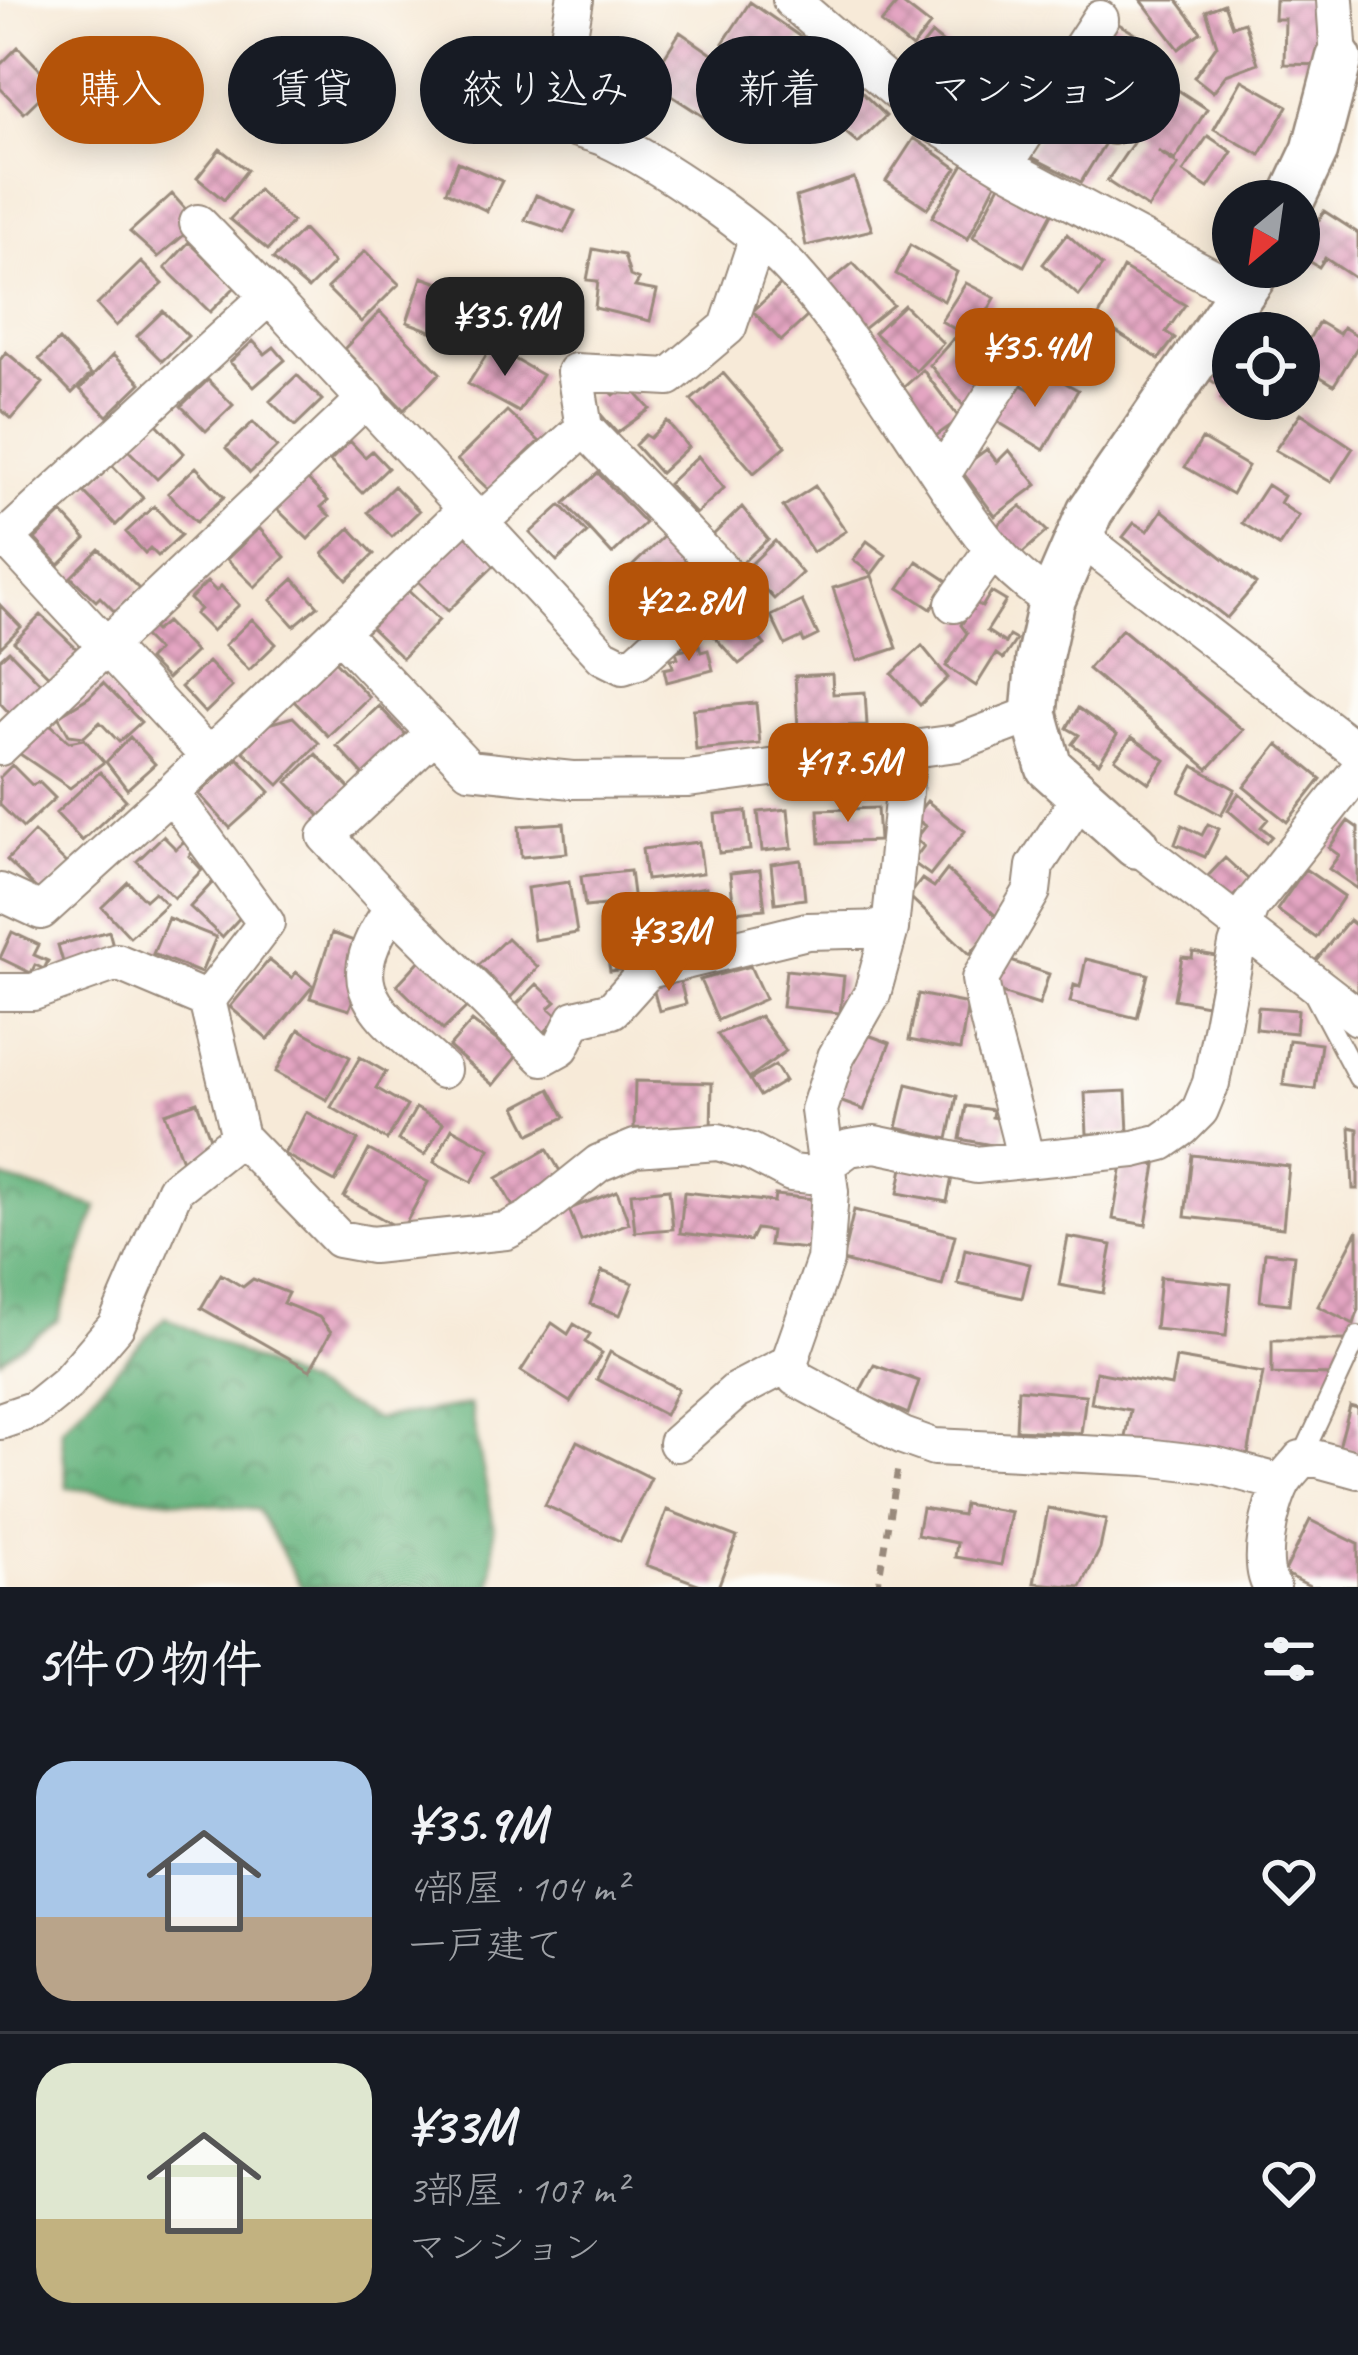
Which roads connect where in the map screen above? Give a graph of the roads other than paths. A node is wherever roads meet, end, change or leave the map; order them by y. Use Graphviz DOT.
graph roads {
  1 [pos="575,0"];
  2 [pos="791,0"];
  3 [pos="1335,0"];
  4 [pos="1100,19"];
  5 [pos="1089,36"];
  6 [pos="1339,59"];
  7 [pos="1018,144"];
  8 [pos="1004,166"];
  9 [pos="1301,180"];
  10 [pos="198,223"];
  11 [pos="758,240"];
  12 [pos="1212,262"];
  13 [pos="1246,288"];
  14 [pos="268,296"];
  15 [pos="1008,371"];
  16 [pos="367,398"];
  17 [pos="584,428"];
  18 [pos="941,476"];
  19 [pos="474,515"];
  20 [pos="1078,535"];
  21 [pos="3,540"];
  22 [pos="993,549"];
  23 [pos="1052,600"];
  24 [pos="954,604"];
  25 [pos="339,632"];
  26 [pos="106,644"];
  27 [pos="1034,714"];
  28 [pos="434,734"];
  29 [pos="0,747"];
  30 [pos="908,752"];
  31 [pos="209,757"];
  32 [pos="1356,773"];
  33 [pos="171,794"];
  34 [pos="1080,797"];
  35 [pos="1136,845"];
  36 [pos="0,892"];
  37 [pos="393,908"];
  38 [pos="1243,926"];
  39 [pos="890,929"];
  40 [pos="1304,975"];
  41 [pos="0,992"];
  42 [pos="208,1000"];
  43 [pos="1358,1017"];
  44 [pos="442,1070"];
  45 [pos="1358,1078"];
  46 [pos="240,1137"];
  47 [pos="1025,1159"];
  48 [pos="826,1166"];
  49 [pos="1358,1336"];
  50 [pos="789,1363"];
  51 [pos="0,1421"];
  52 [pos="677,1443"];
  53 [pos="1358,1470"];
  54 [pos="1291,1471"];
  55 [pos="1273,1587"];
  1 -- 11 [label="street"];
  2 -- 8 [label="street"];
  3 -- 6 [label="street"];
  4 -- 5 [label="street"];
  6 -- 9 [label="street"];
  7 -- 8 [label="street"];
  8 -- 12 [label="street"];
  10 -- 14 [label="street"];
  11 -- 17 [label="street"];
  11 -- 18 [label="street"];
  13 -- 20 [label="street"];
  14 -- 16 [label="street"];
  14 -- 21 [label="street"];
  15 -- 18 [label="street"];
  16 -- 19 [label="street"];
  16 -- 26 [label="street"];
  17 -- 19 [label="street"];
  17 -- 19 [label="street"];
  18 -- 22 [label="street"];
  19 -- 25 [label="street"];
  20 -- 23 [label="street"];
  20 -- 32 [label="street"];
  21 -- 26 [label="street"];
  22 -- 23 [label="street"];
  22 -- 24 [label="street"];
  23 -- 27 [label="street"];
  25 -- 28 [label="street"];
  25 -- 31 [label="street"];
  26 -- 29 [label="street"];
  26 -- 31 [label="street"];
  27 -- 30 [label="street"];
  27 -- 34 [label="street"];
  28 -- 30 [label="street"];
  28 -- 37 [label="street"];
  30 -- 39 [label="street"];
  31 -- 33 [label="street"];
  32 -- 38 [label="street"];
  33 -- 36 [label="street"];
  33 -- 42 [label="street"];
  34 -- 35 [label="street"];
  34 -- 47 [label="street"];
  35 -- 38 [label="street"];
  37 -- 39 [label="street"];
  37 -- 44 [label="street"];
  38 -- 40 [label="street"];
  38 -- 47 [label="street"];
  39 -- 48 [label="street"];
  40 -- 43 [label="street"];
  40 -- 45 [label="lane"];
  41 -- 42 [label="street"];
  42 -- 46 [label="street"];
  46 -- 48 [label="street"];
  46 -- 51 [label="street"];
  47 -- 48 [label="street"];
  48 -- 50 [label="street"];
  49 -- 54 [label="lane"];
  50 -- 52 [label="street"];
  50 -- 54 [label="street"];
  53 -- 54 [label="street"];
  54 -- 55 [label="street"];
}
